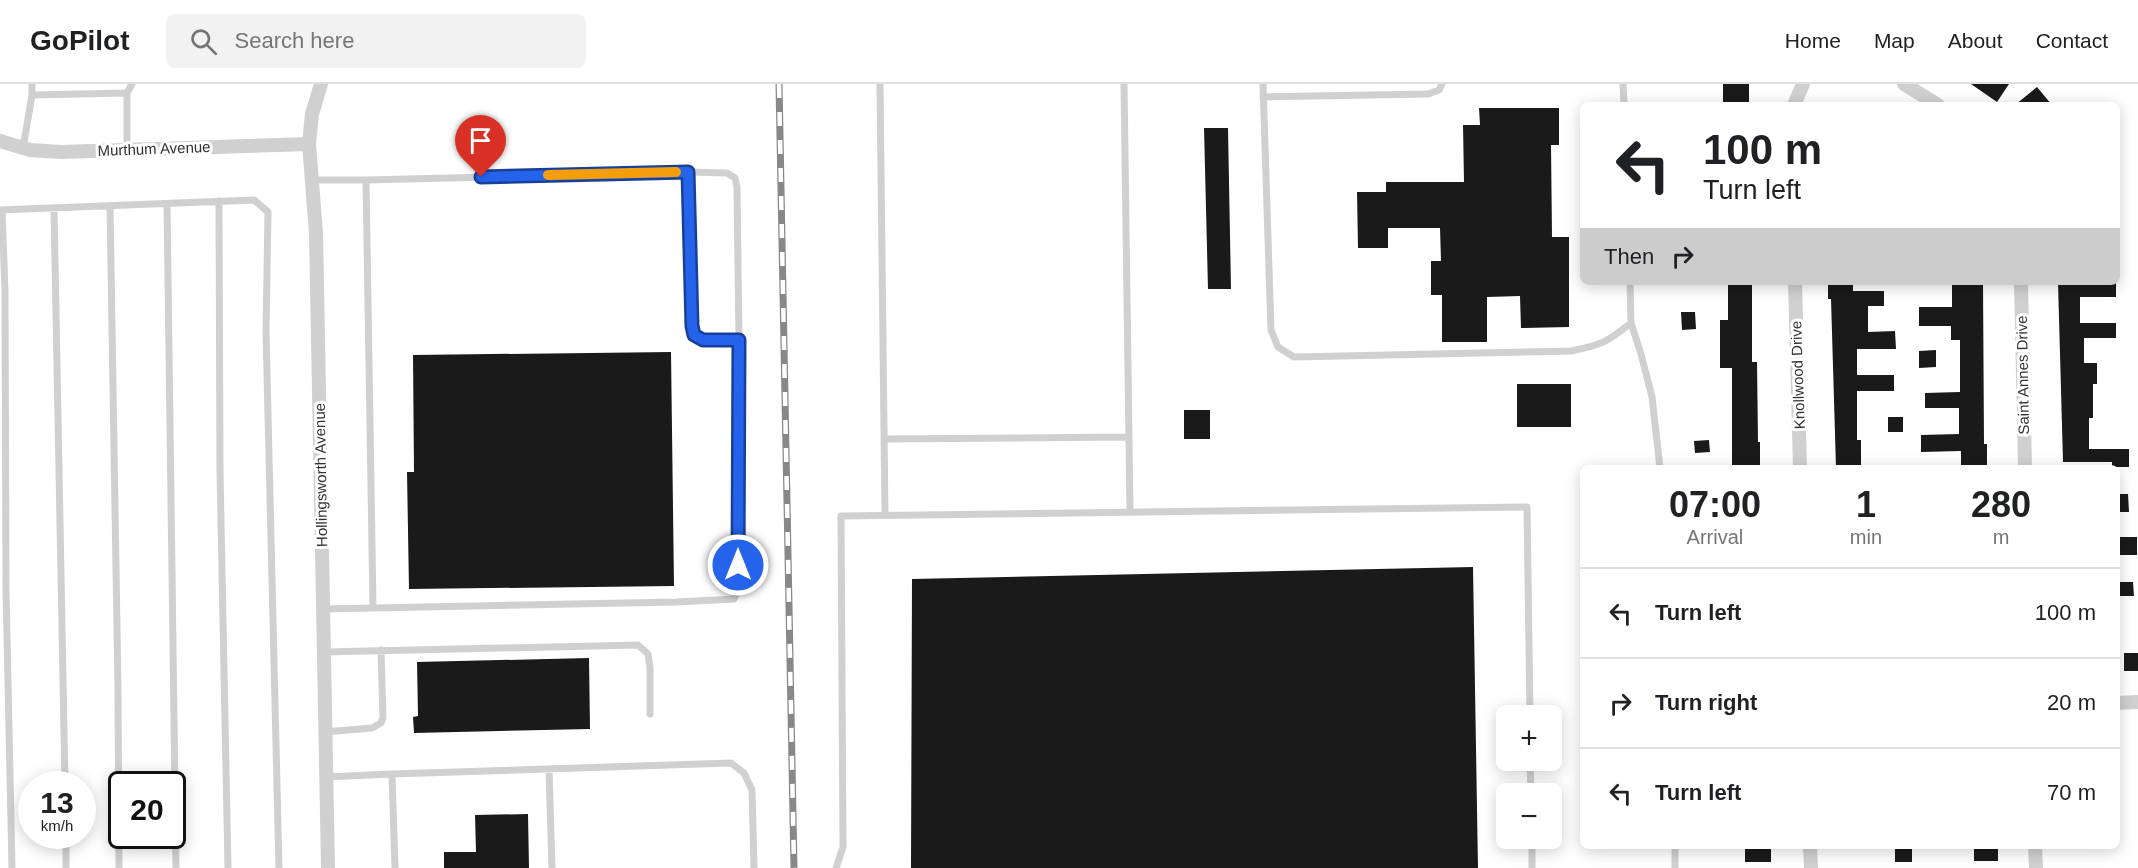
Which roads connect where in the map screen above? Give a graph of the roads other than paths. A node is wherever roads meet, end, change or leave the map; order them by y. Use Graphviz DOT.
graph roads {
  1 [pos="32,84"];
  2 [pos="132,84"];
  3 [pos="321,84"];
  4 [pos="880,84"];
  5 [pos="1124,84"];
  6 [pos="1263,84"];
  7 [pos="1442,84"];
  8 [pos="1623,84"];
  9 [pos="1803,84"];
  10 [pos="1904,84"];
  11 [pos="127,93"];
  12 [pos="32,95"];
  13 [pos="1263,97"];
  14 [pos="1624,102"];
  15 [pos="1795,102"];
  16 [pos="1933,102"];
  17 [pos="0,141"];
  18 [pos="309,144"];
  19 [pos="23,148"];
  20 [pos="127,150"];
  21 [pos="688,172"];
  22 [pos="311,180"];
  23 [pos="366,180"];
  24 [pos="219,201"];
  25 [pos="166,204"];
  26 [pos="110,206"];
  27 [pos="54,209"];
  28 [pos="1,210"];
  29 [pos="1630,285"];
  30 [pos="1795,285"];
  31 [pos="2021,285"];
  32 [pos="1631,323"];
  33 [pos="739,340"];
  34 [pos="1128,437"];
  35 [pos="884,439"];
  36 [pos="1660,465"];
  37 [pos="1800,465"];
  38 [pos="2025,465"];
  39 [pos="1130,511"];
  40 [pos="885,515"];
  41 [pos="373,608"];
  42 [pos="324,609"];
  43 [pos="381,650"];
  44 [pos="324,652"];
  45 [pos="2138,702"];
  46 [pos="2120,703"];
  47 [pos="1530,705"];
  48 [pos="650,714"];
  49 [pos="324,732"];
  50 [pos="549,769"];
  51 [pos="65,771"];
  52 [pos="392,774"];
  53 [pos="326,777"];
  54 [pos="66,849"];
  55 [pos="1532,849"];
  56 [pos="1675,849"];
  57 [pos="1810,849"];
  58 [pos="2035,849"];
  59 [pos="12,868"];
  60 [pos="66,868"];
  61 [pos="119,868"];
  62 [pos="176,868"];
  63 [pos="228,868"];
  64 [pos="279,868"];
  65 [pos="328,868"];
  66 [pos="395,868"];
  67 [pos="552,868"];
  68 [pos="754,868"];
  69 [pos="836,868"];
  70 [pos="1532,868"];
  71 [pos="1675,868"];
  72 [pos="1810,868"];
  73 [pos="2036,868"];
  1 -- 12 [label="lane"];
  2 -- 11 [label="lane"];
  3 -- 18 [label="street, Hollingsworth Avenue"];
  4 -- 35 [label="lane"];
  5 -- 34 [label="lane"];
  6 -- 13 [label="lane"];
  7 -- 13 [label="lane"];
  8 -- 14 [label="lane"];
  9 -- 15 [label="street"];
  10 -- 16 [label="street"];
  11 -- 12 [label="lane"];
  11 -- 20 [label="lane"];
  12 -- 19 [label="lane"];
  13 -- 32 [label="lane"];
  17 -- 19 [label="street, Murthum Avenue"];
  18 -- 20 [label="street, Murthum Avenue"];
  18 -- 22 [label="street, Hollingsworth Avenue"];
  19 -- 20 [label="street, Murthum Avenue"];
  21 -- 23 [label="lane"];
  21 -- 33 [label="lane"];
  21 -- 33 [label="lane"];
  22 -- 23 [label="lane"];
  22 -- 42 [label="street, Hollingsworth Avenue"];
  23 -- 41 [label="lane"];
  24 -- 25 [label="lane"];
  24 -- 63 [label="lane"];
  24 -- 64 [label="lane"];
  25 -- 26 [label="lane"];
  25 -- 62 [label="lane"];
  26 -- 27 [label="lane"];
  26 -- 61 [label="lane"];
  27 -- 28 [label="lane"];
  27 -- 51 [label="lane"];
  28 -- 59 [label="lane"];
  29 -- 32 [label="lane"];
  30 -- 37 [label="street, Knollwood Drive"];
  31 -- 38 [label="street, Saint Annes Drive"];
  32 -- 36 [label="lane"];
  33 -- 41 [label="lane"];
  34 -- 35 [label="lane"];
  34 -- 39 [label="lane"];
  35 -- 40 [label="lane"];
  39 -- 40 [label="lane"];
  39 -- 47 [label="lane"];
  40 -- 69 [label="lane"];
  41 -- 42 [label="lane"];
  42 -- 44 [label="street, Hollingsworth Avenue"];
  43 -- 44 [label="lane"];
  43 -- 48 [label="lane"];
  43 -- 49 [label="lane"];
  44 -- 49 [label="street, Hollingsworth Avenue"];
  45 -- 46 [label="street"];
  49 -- 53 [label="street, Hollingsworth Avenue"];
  50 -- 52 [label="lane"];
  50 -- 67 [label="lane"];
  50 -- 68 [label="lane"];
  52 -- 53 [label="lane"];
  52 -- 66 [label="lane"];
  53 -- 65 [label="street, Hollingsworth Avenue"];
  54 -- 60 [label="lane"];
  55 -- 70 [label="lane"];
  56 -- 71 [label="lane"];
  57 -- 72 [label="street"];
  58 -- 73 [label="street"];
}
